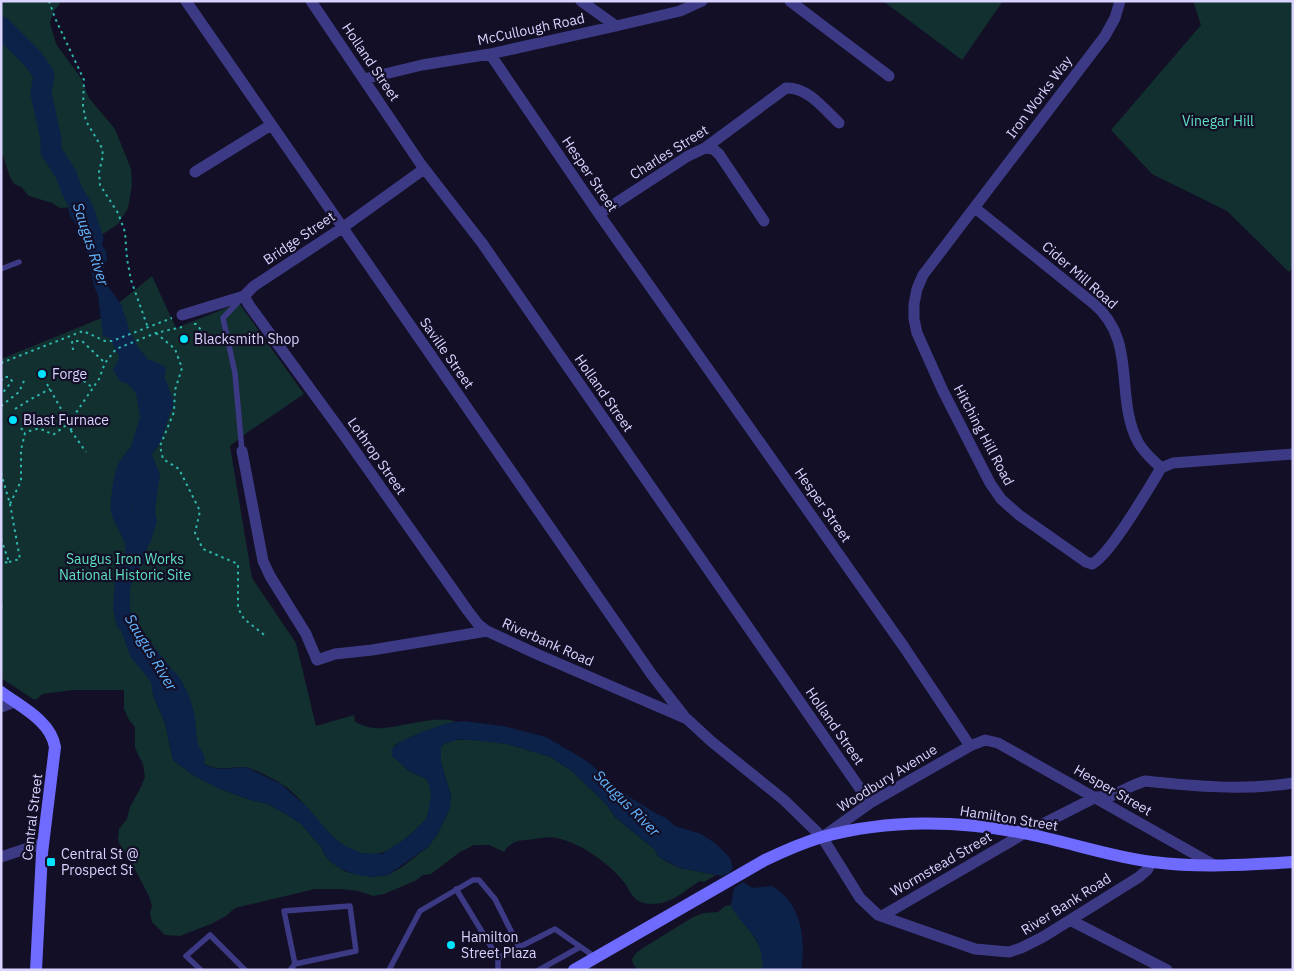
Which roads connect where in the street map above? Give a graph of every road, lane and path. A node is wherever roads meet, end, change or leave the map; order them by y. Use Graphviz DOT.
graph roads {
  1 [pos="49,1"];
  2 [pos="186,1"];
  3 [pos="311,1"];
  4 [pos="581,1"];
  5 [pos="702,1"];
  6 [pos="790,1"];
  7 [pos="1120,1"];
  8 [pos="616,26"];
  9 [pos="490,54"];
  10 [pos="889,76"];
  11 [pos="364,79"];
  12 [pos="839,123"];
  13 [pos="271,125"];
  14 [pos="705,148"];
  15 [pos="424,169"];
  16 [pos="195,172"];
  17 [pos="975,208"];
  18 [pos="600,214"];
  19 [pos="764,221"];
  20 [pos="342,228"];
  21 [pos="19,262"];
  22 [pos="1,269"];
  23 [pos="244,296"];
  24 [pos="182,314"];
  25 [pos="148,328"];
  26 [pos="156,333"];
  27 [pos="206,336"];
  28 [pos="73,350"];
  29 [pos="1,363"];
  30 [pos="105,363"];
  31 [pos="77,370"];
  32 [pos="1,381"];
  33 [pos="24,381"];
  34 [pos="47,384"];
  35 [pos="93,388"];
  36 [pos="50,390"];
  37 [pos="1,395"];
  38 [pos="1,406"];
  39 [pos="15,409"];
  40 [pos="67,425"];
  41 [pos="77,425"];
  42 [pos="21,428"];
  43 [pos="70,430"];
  44 [pos="25,432"];
  45 [pos="242,451"];
  46 [pos="86,452"];
  47 [pos="1293,454"];
  48 [pos="1161,468"];
  49 [pos="1,474"];
  50 [pos="10,504"];
  51 [pos="1,539"];
  52 [pos="9,562"];
  53 [pos="1,563"];
  54 [pos="487,631"];
  55 [pos="267,637"];
  56 [pos="1,692"];
  57 [pos="14,702"];
  58 [pos="1,706"];
  59 [pos="687,719"];
  60 [pos="970,746"];
  61 [pos="1293,783"];
  62 [pos="1096,797"];
  63 [pos="870,803"];
  64 [pos="1025,833"];
  65 [pos="822,837"];
  66 [pos="43,843"];
  67 [pos="1,857"];
  68 [pos="1152,862"];
  69 [pos="1293,862"];
  70 [pos="1214,865"];
  71 [pos="456,889"];
  72 [pos="882,916"];
  73 [pos="1070,920"];
  74 [pos="520,947"];
  75 [pos="580,947"];
  76 [pos="596,957"];
  77 [pos="498,958"];
  78 [pos="295,964"];
  79 [pos="36,970"];
  80 [pos="201,970"];
  81 [pos="245,970"];
  82 [pos="290,970"];
  83 [pos="389,970"];
  84 [pos="498,970"];
  85 [pos="539,970"];
  86 [pos="574,970"];
  87 [pos="1167,970"];
  1 -- 25 [label="path"];
  2 -- 13 [label="street, Saville Street"];
  3 -- 11 [label="street, Holland Street"];
  4 -- 8 [label="street"];
  5 -- 8 [label="street, McCullough Road"];
  6 -- 10 [label="street"];
  7 -- 17 [label="street, Iron Works Way"];
  8 -- 9 [label="street, McCullough Road"];
  9 -- 11 [label="street, McCullough Road"];
  9 -- 18 [label="street, Hesper Street"];
  11 -- 15 [label="street, Holland Street"];
  12 -- 14 [label="street, Charles Street"];
  13 -- 16 [label="street"];
  13 -- 20 [label="street, Saville Street"];
  14 -- 18 [label="street, Charles Street"];
  14 -- 19 [label="street"];
  15 -- 20 [label="street, Bridge Street"];
  15 -- 63 [label="street, Holland Street"];
  17 -- 48 [label="street, Cider Mill Road"];
  17 -- 48 [label="street, Hitching Hill Road"];
  18 -- 60 [label="street, Hesper Street"];
  20 -- 23 [label="street, Bridge Street"];
  20 -- 59 [label="street, Saville Street"];
  21 -- 22 [label="lane"];
  23 -- 24 [label="street, Bridge Street"];
  23 -- 45 [label="lane"];
  23 -- 54 [label="street, Lothrop Street"];
  24 -- 25 [label="path"];
  25 -- 29 [label="path"];
  26 -- 27 [label="path"];
  26 -- 30 [label="path"];
  26 -- 55 [label="path"];
  28 -- 30 [label="path"];
  30 -- 35 [label="path"];
  31 -- 35 [label="path"];
  32 -- 37 [label="path"];
  33 -- 38 [label="path"];
  34 -- 36 [label="path"];
  35 -- 40 [label="path"];
  36 -- 39 [label="path"];
  36 -- 40 [label="path"];
  40 -- 43 [label="path"];
  40 -- 44 [label="path"];
  41 -- 43 [label="path"];
  42 -- 44 [label="path"];
  43 -- 46 [label="path"];
  44 -- 50 [label="path"];
  45 -- 54 [label="street, Riverbank Road"];
  47 -- 48 [label="street"];
  49 -- 50 [label="path"];
  50 -- 52 [label="path"];
  51 -- 52 [label="path"];
  52 -- 53 [label="path"];
  54 -- 59 [label="street, Riverbank Road"];
  56 -- 57 [label="main road, Central Street"];
  57 -- 58 [label="street"];
  57 -- 66 [label="main road, Central Street"];
  59 -- 65 [label="street, Riverbank Road"];
  60 -- 62 [label="street, Hesper Street"];
  60 -- 63 [label="street, Woodbury Avenue"];
  61 -- 62 [label="street, Wormstead Street"];
  62 -- 64 [label="street, Wormstead Street"];
  62 -- 70 [label="street, Hesper Street"];
  63 -- 65 [label="street, Woodbury Avenue"];
  64 -- 65 [label="main road, Hamilton Street"];
  64 -- 68 [label="main road, Hamilton Street"];
  64 -- 72 [label="street, Wormstead Street"];
  65 -- 72 [label="street, River Bank Road"];
  65 -- 76 [label="main road, Hamilton Street"];
  66 -- 67 [label="street"];
  66 -- 79 [label="main road, Central Street"];
  68 -- 70 [label="main road, Hamilton Street"];
  68 -- 73 [label="street, River Bank Road"];
  69 -- 70 [label="main road, Hamilton Street"];
  71 -- 74 [label="lane"];
  71 -- 77 [label="lane"];
  71 -- 83 [label="lane"];
  72 -- 73 [label="street, River Bank Road"];
  73 -- 87 [label="street"];
  74 -- 75 [label="lane"];
  74 -- 77 [label="lane"];
  75 -- 76 [label="lane"];
  75 -- 85 [label="lane"];
  76 -- 86 [label="main road, Hamilton Street"];
  77 -- 84 [label="lane"];
  78 -- 78 [label="lane"];
  78 -- 82 [label="lane"];
  80 -- 81 [label="lane"];
}
